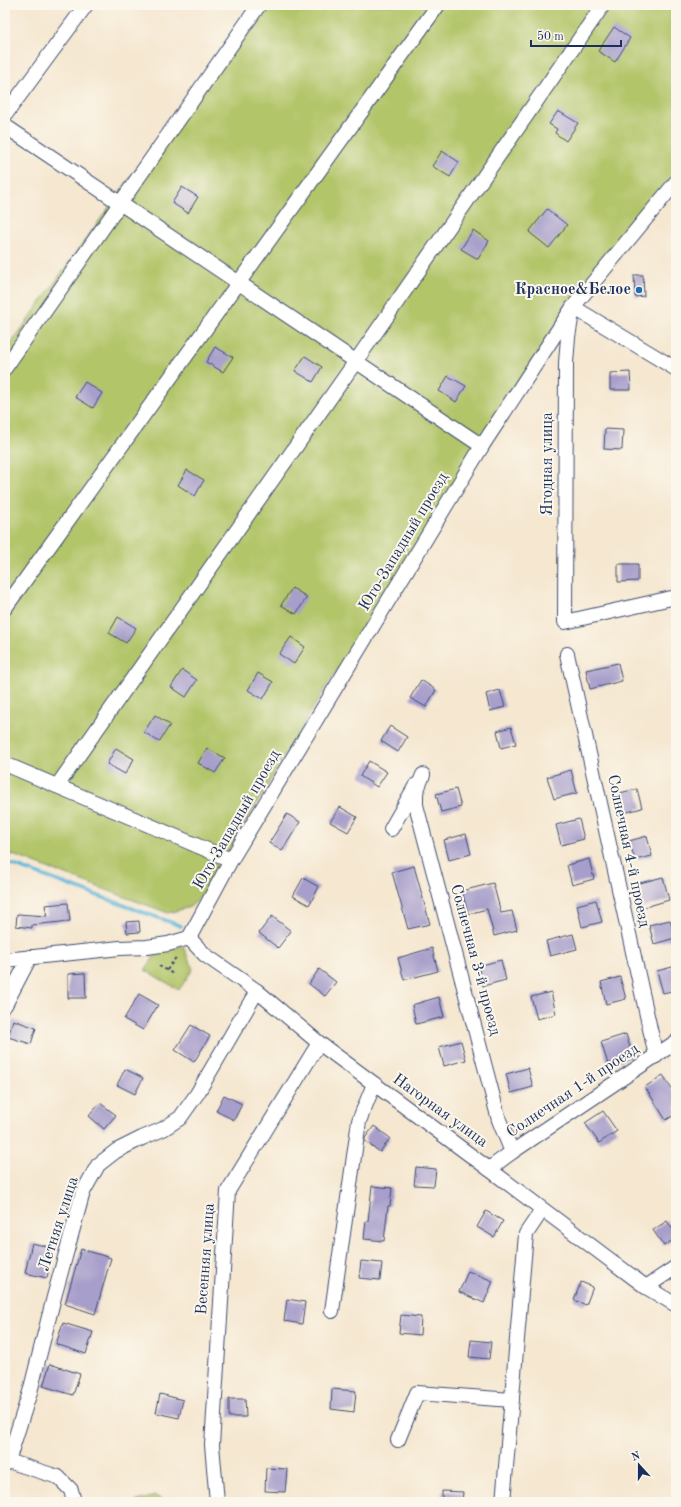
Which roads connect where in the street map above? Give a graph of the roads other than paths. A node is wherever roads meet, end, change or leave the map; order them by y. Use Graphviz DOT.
graph roads {
  1 [pos="86,5"];
  2 [pos="259,5"];
  3 [pos="438,5"];
  4 [pos="603,5"];
  5 [pos="5,115"];
  6 [pos="5,126"];
  7 [pos="676,182"];
  8 [pos="121,204"];
  9 [pos="239,283"];
  10 [pos="573,307"];
  11 [pos="356,361"];
  12 [pos="5,368"];
  13 [pos="676,369"];
  14 [pos="482,446"];
  15 [pos="676,597"];
  16 [pos="5,608"];
  17 [pos="567,654"];
  18 [pos="5,764"];
  19 [pos="57,786"];
  20 [pos="391,829"];
  21 [pos="231,860"];
  22 [pos="189,938"];
  23 [pos="30,957"];
  24 [pos="5,960"];
  25 [pos="257,991"];
  26 [pos="5,1005"];
  27 [pos="676,1042"];
  28 [pos="319,1043"];
  29 [pos="656,1056"];
  30 [pos="374,1084"];
  31 [pos="512,1152"];
  32 [pos="490,1169"];
  33 [pos="542,1210"];
  34 [pos="676,1267"];
  35 [pos="646,1287"];
  36 [pos="676,1305"];
  37 [pos="332,1311"];
  38 [pos="512,1400"];
  39 [pos="398,1440"];
  40 [pos="7,1463"];
  41 [pos="74,1502"];
  42 [pos="218,1502"];
  43 [pos="503,1502"];
  1 -- 5 [label="street"];
  2 -- 8 [label="street"];
  3 -- 9 [label="street"];
  4 -- 11 [label="street"];
  6 -- 8 [label="street"];
  7 -- 10 [label="street, Юго-Западный проезд"];
  8 -- 9 [label="street"];
  8 -- 12 [label="street"];
  9 -- 11 [label="street"];
  9 -- 16 [label="street"];
  10 -- 13 [label="street"];
  10 -- 14 [label="street, Юго-Западный проезд"];
  10 -- 15 [label="street, Ягодная улица"];
  11 -- 14 [label="street"];
  11 -- 19 [label="street"];
  14 -- 21 [label="street, Юго-Западный проезд"];
  17 -- 29 [label="street, Солнечная 4-й проезд"];
  18 -- 19 [label="street"];
  19 -- 21 [label="street"];
  20 -- 31 [label="street, Солнечная 3-й проезд"];
  21 -- 22 [label="street, Юго-Западный проезд"];
  22 -- 23 [label="street"];
  22 -- 25 [label="street, Нагорная улица"];
  23 -- 24 [label="street"];
  23 -- 26 [label="street"];
  25 -- 28 [label="street, Нагорная улица"];
  25 -- 40 [label="street, Летняя улица"];
  27 -- 29 [label="street, Солнечная 1-й проезд"];
  28 -- 30 [label="street, Нагорная улица"];
  28 -- 42 [label="street, Весенняя улица"];
  29 -- 31 [label="street, Солнечная 1-й проезд"];
  30 -- 32 [label="street, Нагорная улица"];
  30 -- 37 [label="street"];
  31 -- 32 [label="street, Солнечная 1-й проезд"];
  32 -- 33 [label="street, Нагорная улица"];
  33 -- 35 [label="street, Нагорная улица"];
  33 -- 38 [label="street"];
  34 -- 35 [label="street"];
  35 -- 36 [label="street, Нагорная улица"];
  38 -- 39 [label="street"];
  38 -- 43 [label="street"];
  40 -- 41 [label="street"];
}
